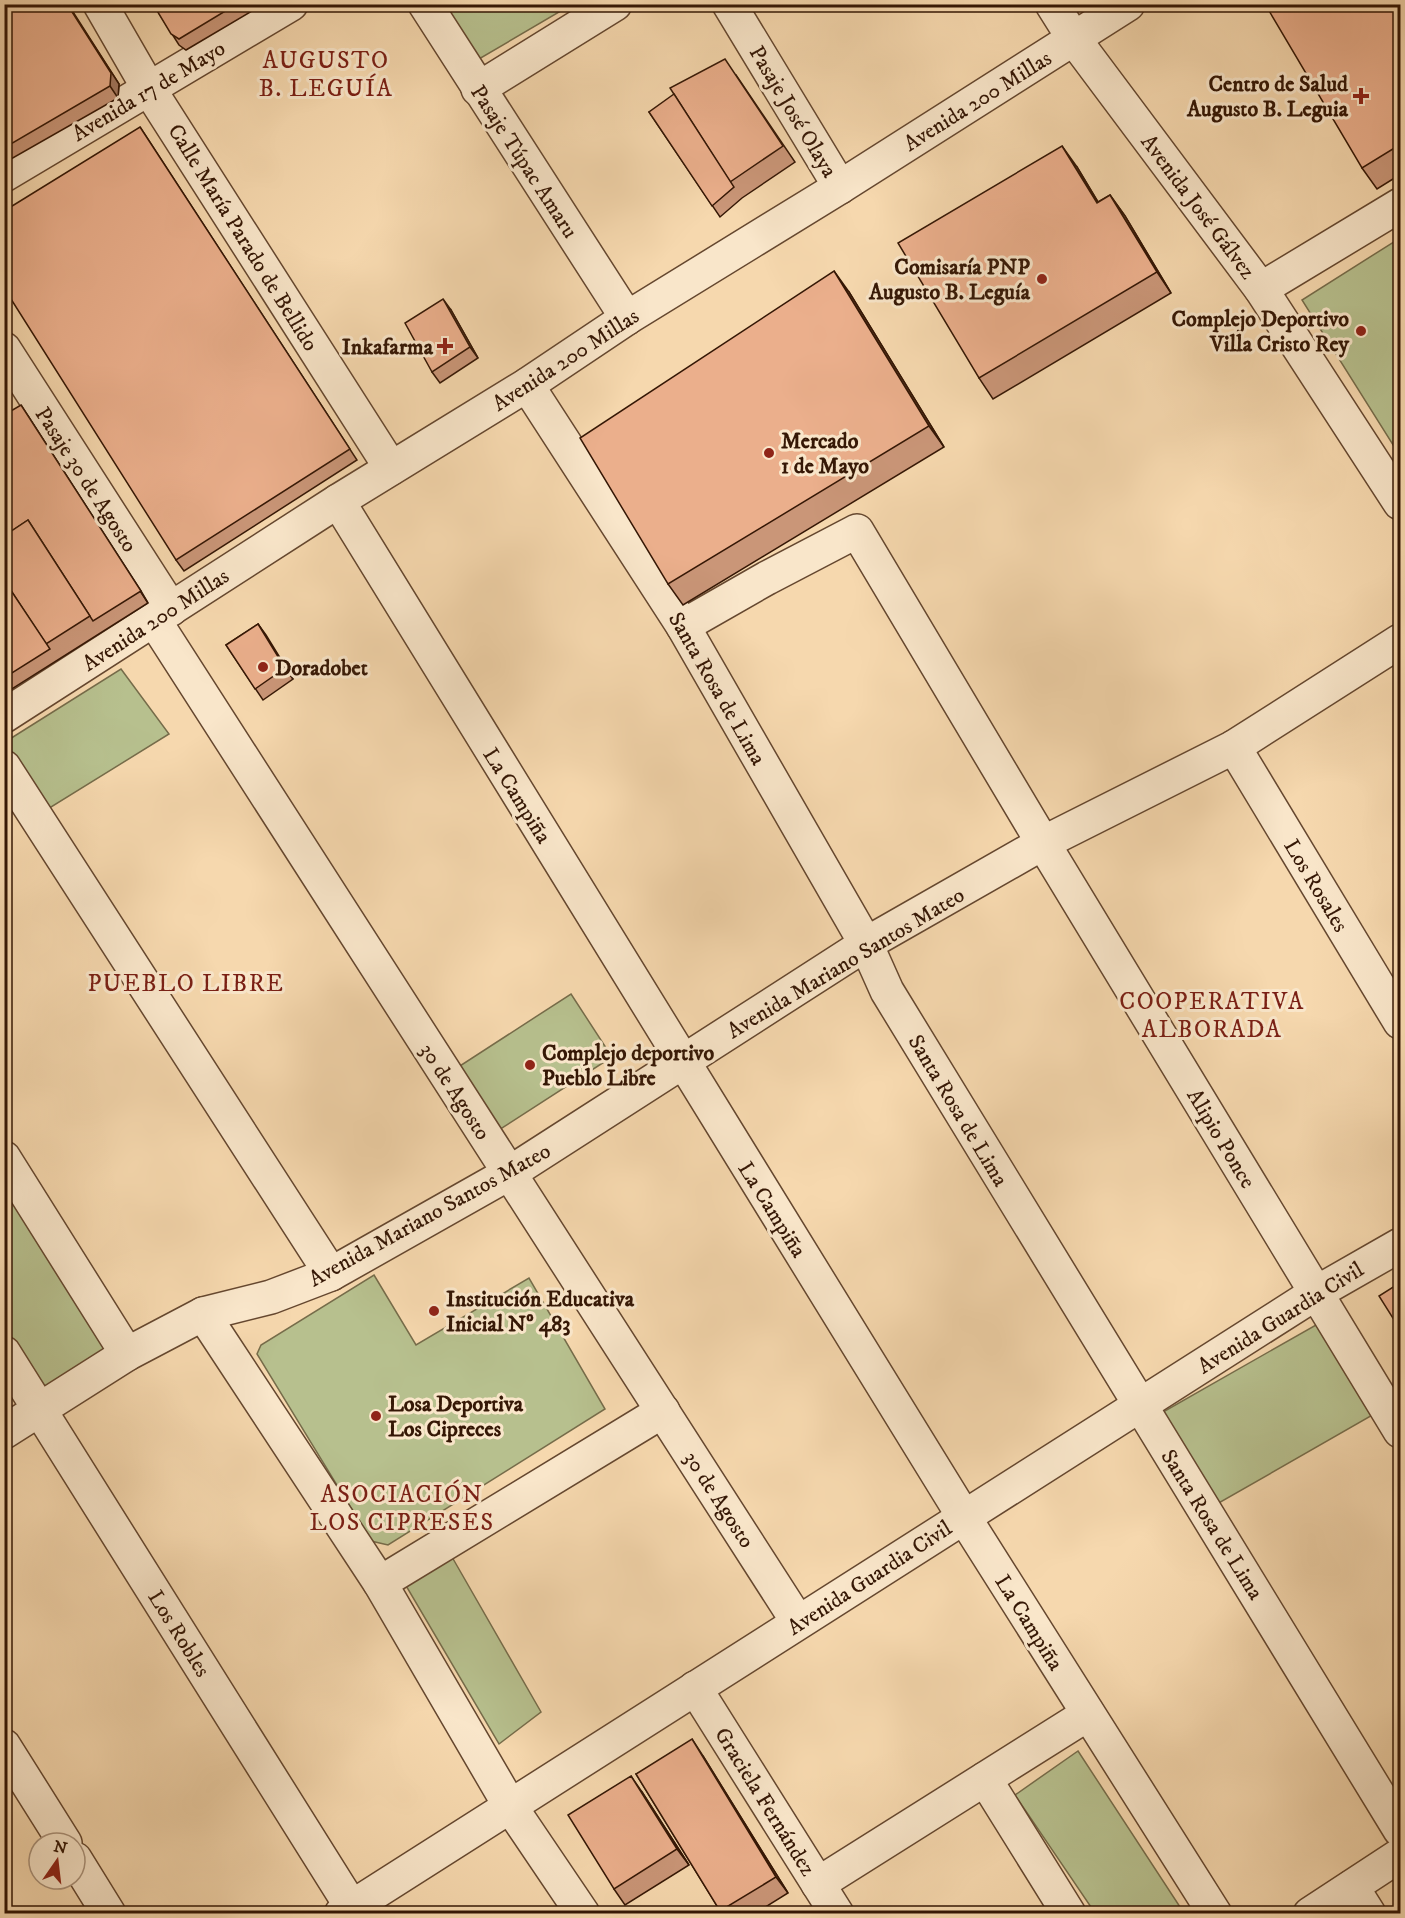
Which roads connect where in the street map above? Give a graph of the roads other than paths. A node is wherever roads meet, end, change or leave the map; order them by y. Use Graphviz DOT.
graph roads {
  1 [pos="100,4"];
  2 [pos="291,4"];
  3 [pos="425,4"];
  4 [pos="615,4"];
  5 [pos="729,4"];
  6 [pos="1052,4"];
  7 [pos="1128,4"];
  8 [pos="1074,39"];
  9 [pos="478,88"];
  10 [pos="149,89"];
  11 [pos="4,175"];
  12 [pos="840,187"];
  13 [pos="1401,205"];
  14 [pos="1261,289"];
  15 [pos="627,318"];
  16 [pos="4,349"];
  17 [pos="14,384"];
  18 [pos="527,385"];
  19 [pos="391,468"];
  20 [pos="338,501"];
  21 [pos="1401,503"];
  22 [pos="162,615"];
  23 [pos="682,626"];
  24 [pos="1401,641"];
  25 [pos="4,716"];
  26 [pos="1234,747"];
  27 [pos="4,767"];
  28 [pos="1043,843"];
  29 [pos="867,944"];
  30 [pos="1401,1022"];
  31 [pos="683,1062"];
  32 [pos="4,1158"];
  33 [pos="508,1173"];
  34 [pos="1401,1245"];
  35 [pos="331,1274"];
  36 [pos="1316,1293"];
  37 [pos="203,1314"];
  38 [pos="4,1353"];
  39 [pos="127,1354"];
  40 [pos="1140,1405"];
  41 [pos="40,1409"];
  42 [pos="663,1411"];
  43 [pos="1401,1431"];
  44 [pos="4,1432"];
  45 [pos="964,1517"];
  46 [pos="380,1583"];
  47 [pos="798,1622"];
  48 [pos="695,1688"];
  49 [pos="1088,1714"];
  50 [pos="4,1746"];
  51 [pos="985,1779"];
  52 [pos="510,1806"];
  53 [pos="1401,1830"];
  54 [pos="57,1831"];
  55 [pos="1401,1855"];
  56 [pos="87,1878"];
  57 [pos="819,1884"];
  58 [pos="1361,1900"];
  59 [pos="350,1911"];
  60 [pos="109,1914"];
  61 [pos="583,1914"];
  62 [pos="837,1914"];
  63 [pos="1069,1914"];
  64 [pos="1215,1914"];
  65 [pos="1310,1914"];
  1 -- 10 [label="street, Calle María Parado de Bellido"];
  2 -- 10 [label="street, Avenida 17 de Mayo"];
  3 -- 9 [label="street, Pasaje Túpac Amaru"];
  4 -- 9 [label="street"];
  5 -- 12 [label="street, Pasaje José Olaya"];
  6 -- 8 [label="street, Avenida José Gálvez"];
  7 -- 8 [label="street, Avenida 200 Millas"];
  8 -- 12 [label="street, Avenida 200 Millas"];
  8 -- 14 [label="street, Avenida José Gálvez"];
  9 -- 15 [label="street, Pasaje Túpac Amaru"];
  10 -- 11 [label="street, Avenida 17 de Mayo"];
  10 -- 19 [label="street, Calle María Parado de Bellido"];
  12 -- 15 [label="street, Avenida 200 Millas"];
  13 -- 14 [label="street"];
  14 -- 21 [label="street, Avenida José Gálvez"];
  15 -- 18 [label="street, Avenida 200 Millas"];
  16 -- 17 [label="street, Pasaje 30 de Agosto"];
  17 -- 22 [label="street, Pasaje 30 de Agosto"];
  18 -- 19 [label="street, Avenida 200 Millas"];
  18 -- 23 [label="street, Santa Rosa de Lima"];
  19 -- 20 [label="street, Avenida 200 Millas"];
  20 -- 22 [label="street, Avenida 200 Millas"];
  20 -- 31 [label="street, La Campiña"];
  22 -- 25 [label="street, Avenida 200 Millas"];
  22 -- 33 [label="street, 30 de Agosto"];
  23 -- 28 [label="street, Alipio Ponce"];
  23 -- 29 [label="street, Santa Rosa de Lima"];
  24 -- 26 [label="street, Avenida Mariano Santos Mateo"];
  26 -- 28 [label="street, Avenida Mariano Santos Mateo"];
  26 -- 30 [label="street, Los Rosales"];
  27 -- 35 [label="street"];
  28 -- 29 [label="street, Avenida Mariano Santos Mateo"];
  28 -- 36 [label="street, Alipio Ponce"];
  29 -- 31 [label="street, Avenida Mariano Santos Mateo"];
  29 -- 40 [label="street, Santa Rosa de Lima"];
  31 -- 33 [label="street, Avenida Mariano Santos Mateo"];
  31 -- 45 [label="street, La Campiña"];
  32 -- 39 [label="street"];
  33 -- 35 [label="street, Avenida Mariano Santos Mateo"];
  33 -- 42 [label="street, 30 de Agosto"];
  34 -- 36 [label="street, Avenida Guardia Civil"];
  35 -- 37 [label="street, Avenida Mariano Santos Mateo"];
  36 -- 40 [label="street, Avenida Guardia Civil"];
  36 -- 43 [label="street, Alipio Ponce"];
  37 -- 39 [label="street, Avenida Mariano Santos Mateo"];
  37 -- 46 [label="street"];
  38 -- 41 [label="street, Los Robles"];
  39 -- 41 [label="street, Avenida Mariano Santos Mateo"];
  40 -- 45 [label="street, Avenida Guardia Civil"];
  40 -- 53 [label="street, Santa Rosa de Lima"];
  41 -- 44 [label="street, Avenida Mariano Santos Mateo"];
  41 -- 59 [label="street, Los Robles"];
  42 -- 46 [label="street"];
  42 -- 47 [label="street, 30 de Agosto"];
  45 -- 47 [label="street, Avenida Guardia Civil"];
  45 -- 49 [label="street, La Campiña"];
  46 -- 52 [label="street"];
  47 -- 48 [label="street, Avenida Guardia Civil"];
  48 -- 52 [label="street, Avenida Guardia Civil"];
  48 -- 57 [label="street, Graciela Fernández"];
  49 -- 51 [label="street"];
  49 -- 64 [label="street, La Campiña"];
  50 -- 54 [label="street"];
  51 -- 57 [label="street"];
  51 -- 63 [label="street"];
  52 -- 59 [label="street, Avenida Guardia Civil"];
  52 -- 61 [label="street"];
  55 -- 58 [label="street"];
  56 -- 60 [label="street"];
  57 -- 62 [label="street, Graciela Fernández"];
  58 -- 65 [label="street"];
}
